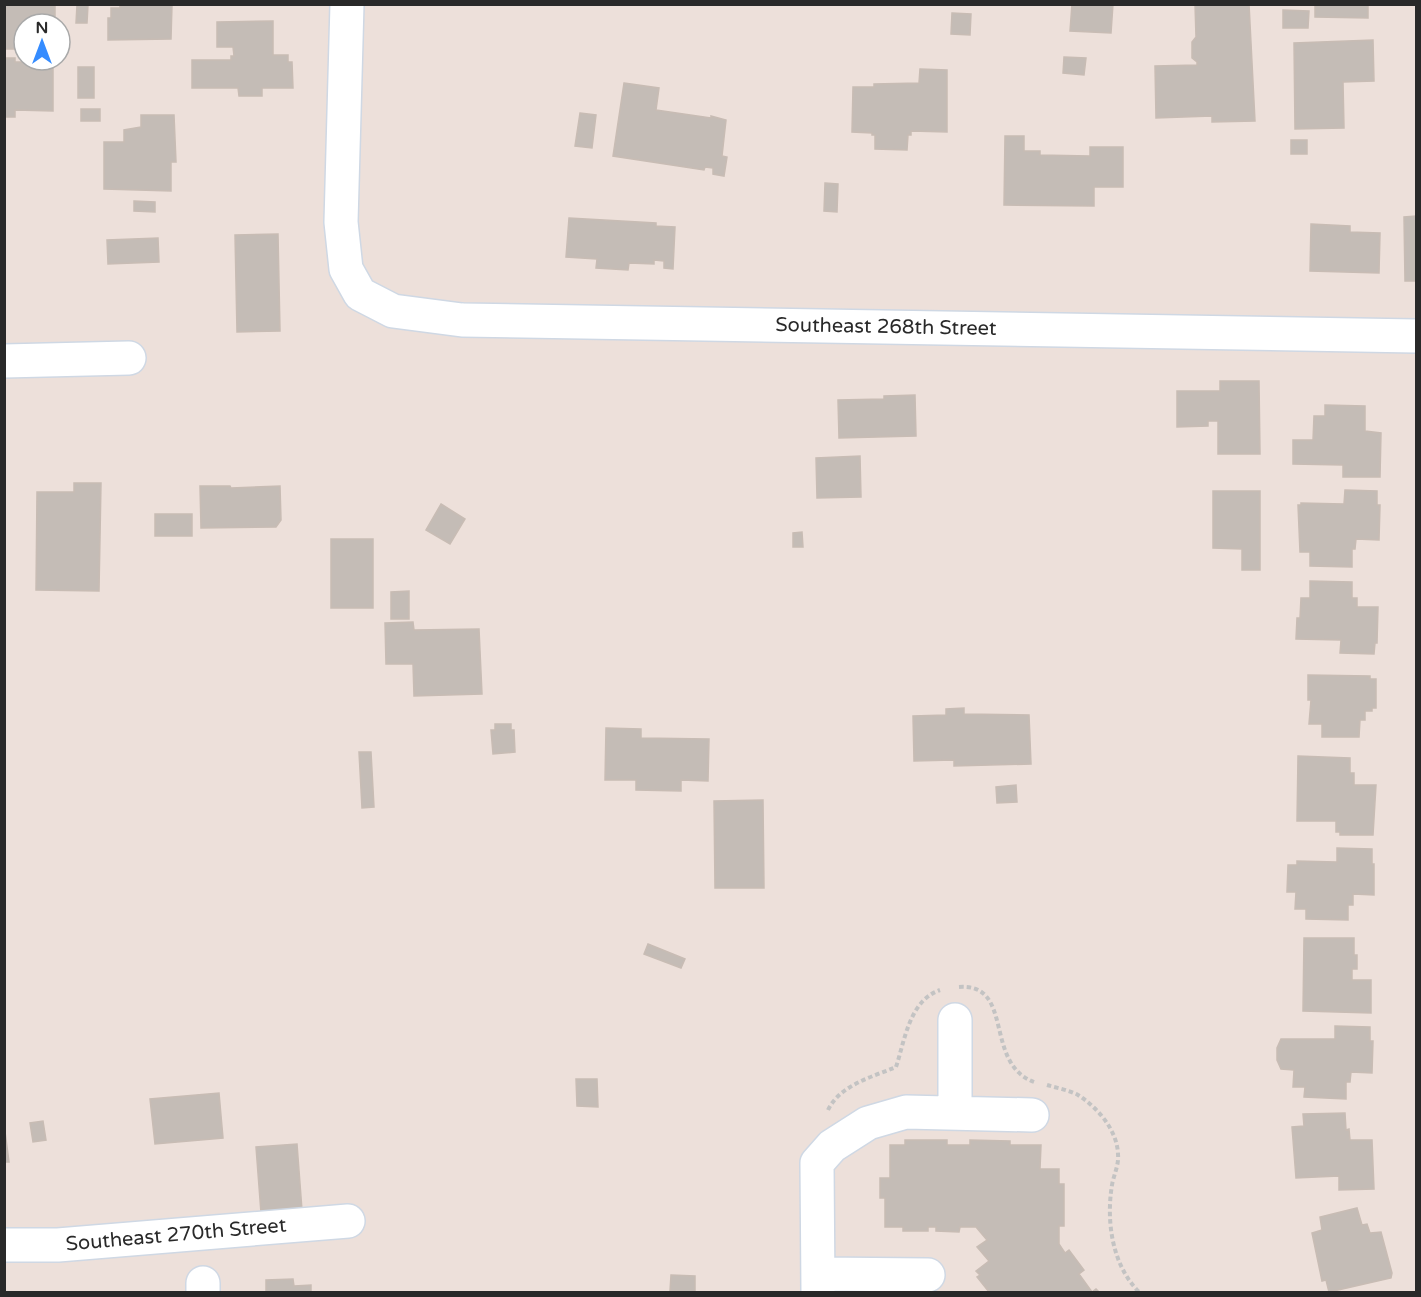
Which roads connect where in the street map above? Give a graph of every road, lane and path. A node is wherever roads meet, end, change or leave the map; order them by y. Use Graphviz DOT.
graph roads {
  1 [pos="347,4"];
  2 [pos="1416,336"];
  3 [pos="129,358"];
  4 [pos="4,361"];
  5 [pos="955,1020"];
  6 [pos="955,1113"];
  7 [pos="1032,1115"];
  8 [pos="348,1221"];
  9 [pos="4,1245"];
  10 [pos="928,1275"];
  11 [pos="818,1283"];
  1 -- 2 [label="street, Southeast 268th Street"];
  3 -- 4 [label="street"];
  5 -- 6 [label="street"];
  6 -- 7 [label="street"];
  6 -- 11 [label="street"];
  8 -- 9 [label="street, Southeast 270th Street"];
  10 -- 11 [label="street"];
}
